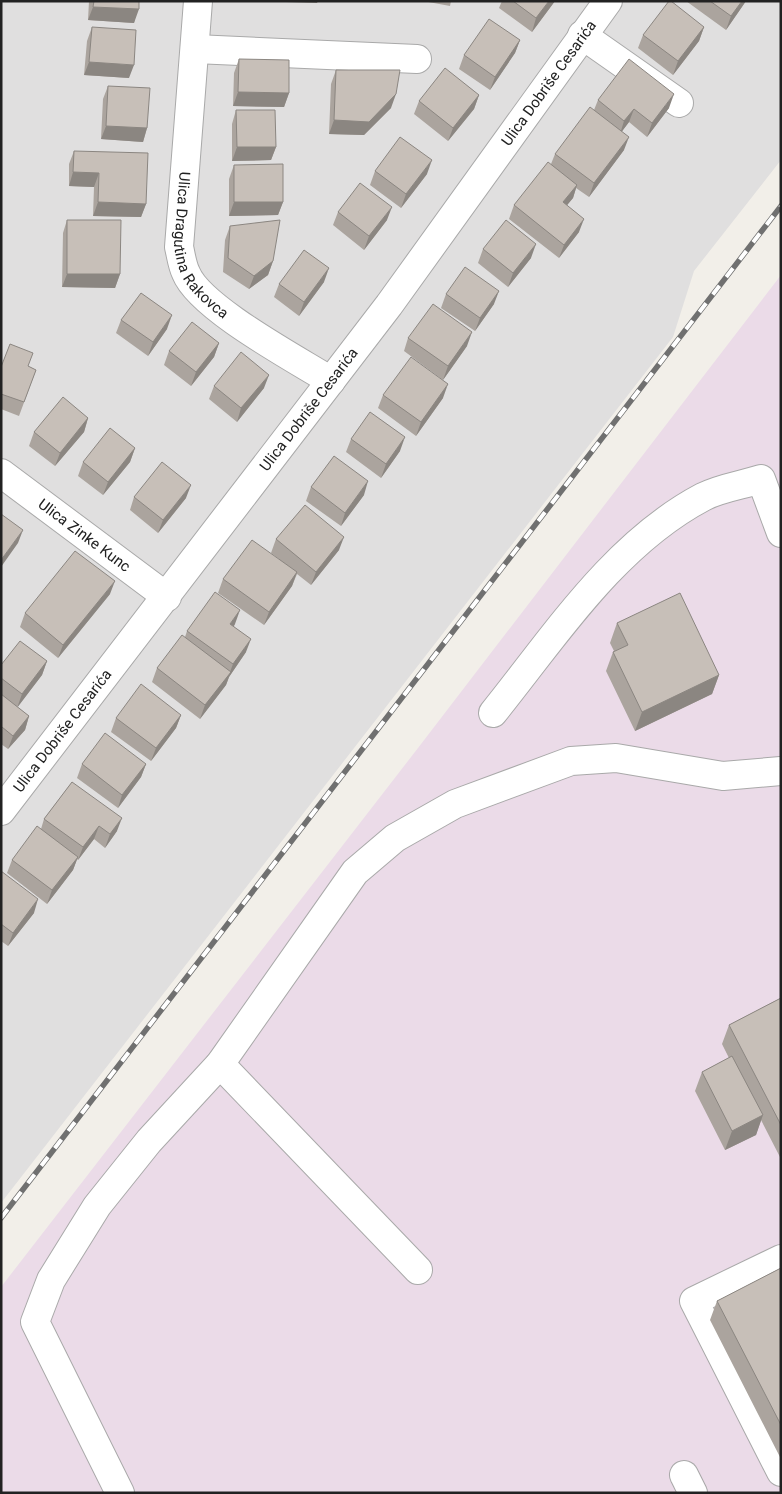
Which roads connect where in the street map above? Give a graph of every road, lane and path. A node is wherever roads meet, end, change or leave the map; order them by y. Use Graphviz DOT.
graph roads {
  1 [pos="198,1"];
  2 [pos="608,1"];
  3 [pos="582,35"];
  4 [pos="195,49"];
  5 [pos="417,59"];
  6 [pos="680,103"];
  7 [pos="331,381"];
  8 [pos="1,473"];
  9 [pos="781,534"];
  10 [pos="167,597"];
  11 [pos="493,713"];
  12 [pos="781,771"];
  13 [pos="1,811"];
  14 [pos="220,1064"];
  15 [pos="781,1259"];
  16 [pos="418,1270"];
  17 [pos="781,1472"];
  18 [pos="120,1493"];
  1 -- 4 [label="street, Ulica Dragutina Rakovca"];
  2 -- 3 [label="street, Ulica Dobriše Cesarića"];
  3 -- 6 [label="street"];
  3 -- 7 [label="street, Ulica Dobriše Cesarića"];
  4 -- 5 [label="street"];
  4 -- 7 [label="street, Ulica Dragutina Rakovca"];
  7 -- 10 [label="street, Ulica Dobriše Cesarića"];
  8 -- 10 [label="street, Ulica Zinke Kunc"];
  9 -- 11 [label="street"];
  10 -- 13 [label="street, Ulica Dobriše Cesarića"];
  12 -- 14 [label="street"];
  14 -- 16 [label="street"];
  14 -- 18 [label="street"];
  15 -- 17 [label="street"];
}
